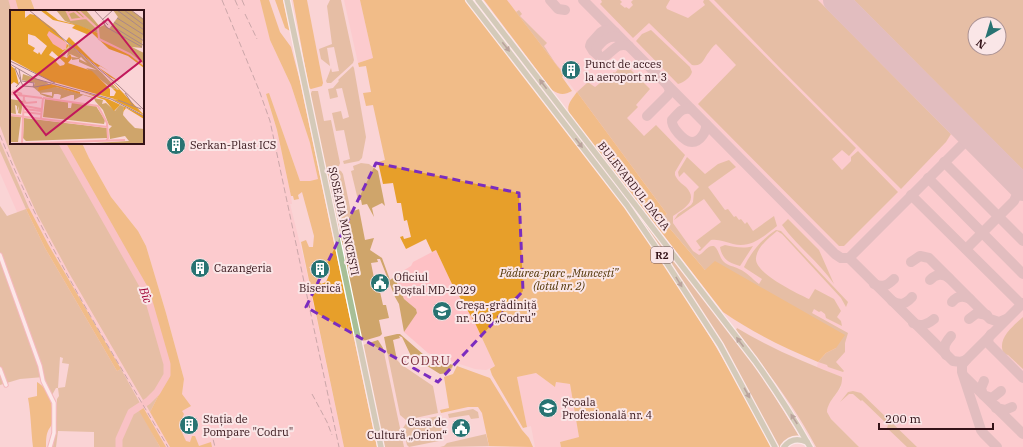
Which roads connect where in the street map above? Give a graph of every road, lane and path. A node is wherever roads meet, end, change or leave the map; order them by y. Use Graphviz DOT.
graph roads {
  1 [pos="287,0"];
  2 [pos="469,0"];
  3 [pos="478,0"];
  4 [pos="561,107"];
  5 [pos="555,112"];
  6 [pos="0,255"];
  7 [pos="0,368"];
  8 [pos="6,385"];
  9 [pos="809,444"];
  10 [pos="50,447"];
  11 [pos="381,447"];
  12 [pos="775,447"];
  13 [pos="784,447"];
  1 -- 11 [label="main road, ȘOSEAUA MUNCEȘTI"];
  2 -- 5 [label="main road, BULEVARDUL DACIA / R2, one-way"];
  4 -- 3 [label="main road, BULEVARDUL DACIA / R2, one-way"];
  4 -- 5 [label="main road"];
  9 -- 4 [label="main road, BULEVARDUL DACIA / R2, one-way"];
  5 -- 12 [label="main road, BULEVARDUL DACIA / R2, one-way"];
  6 -- 10 [label="street"];
  7 -- 8 [label="street"];
  9 -- 13 [label="main road"];
}
